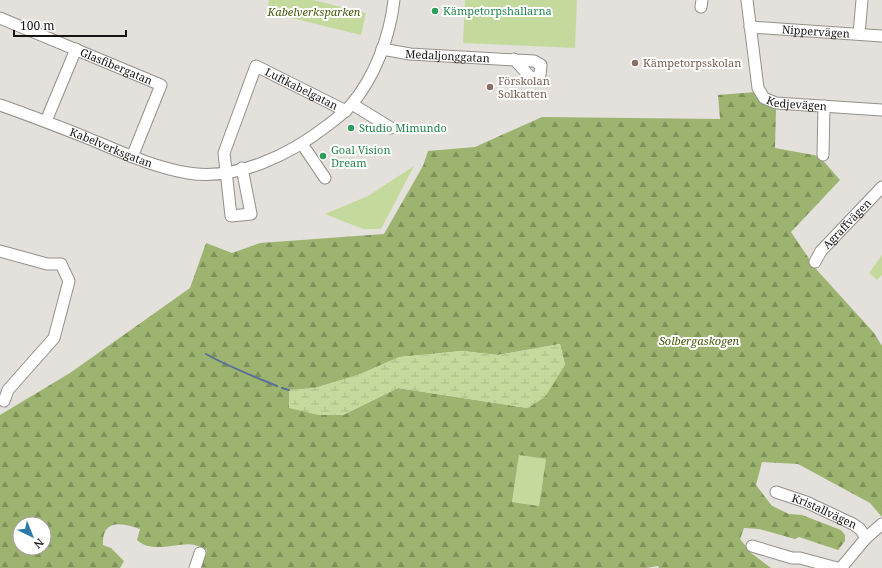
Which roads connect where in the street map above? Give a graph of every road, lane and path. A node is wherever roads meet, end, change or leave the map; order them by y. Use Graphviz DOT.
graph roads {
  1 [pos="394,0"];
  2 [pos="748,0"];
  3 [pos="862,0"];
  4 [pos="0,18"];
  5 [pos="750,27"];
  6 [pos="859,34"];
  7 [pos="882,36"];
  8 [pos="76,49"];
  9 [pos="382,49"];
  10 [pos="514,59"];
  11 [pos="0,105"];
  12 [pos="824,106"];
  13 [pos="349,107"];
  14 [pos="882,110"];
  15 [pos="46,121"];
  16 [pos="390,128"];
  17 [pos="302,144"];
  18 [pos="823,155"];
  19 [pos="132,157"];
  20 [pos="242,168"];
  21 [pos="226,171"];
  22 [pos="325,178"];
  23 [pos="882,187"];
  24 [pos="1,255"];
  25 [pos="815,262"];
  26 [pos="4,401"];
  27 [pos="776,492"];
  28 [pos="882,524"];
  29 [pos="866,538"];
  30 [pos="752,546"];
  31 [pos="200,553"];
  32 [pos="196,568"];
  33 [pos="837,568"];
  34 [pos="841,568"];
  1 -- 9 [label="street, Kabelverksgatan"];
  2 -- 5 [label="street, Kedjevägen"];
  3 -- 6 [label="street"];
  4 -- 8 [label="street, Glasfibergatan"];
  5 -- 6 [label="street, Nippervägen"];
  5 -- 12 [label="street, Kedjevägen"];
  6 -- 7 [label="street, Nippervägen"];
  8 -- 15 [label="street"];
  8 -- 19 [label="street, Glasfibergatan"];
  9 -- 10 [label="street, Medaljonggatan"];
  9 -- 13 [label="street, Kabelverksgatan"];
  11 -- 15 [label="street, Kabelverksgatan"];
  12 -- 14 [label="street, Kedjevägen"];
  12 -- 18 [label="street"];
  13 -- 16 [label="street"];
  13 -- 17 [label="street, Kabelverksgatan"];
  13 -- 21 [label="street, Luftkabelgatan"];
  15 -- 19 [label="street, Kabelverksgatan"];
  17 -- 20 [label="street, Kabelverksgatan"];
  17 -- 22 [label="street"];
  19 -- 21 [label="street, Kabelverksgatan"];
  20 -- 21 [label="street, Kabelverksgatan"];
  20 -- 21 [label="street"];
  23 -- 25 [label="street, Agraffvägen"];
  24 -- 26 [label="street"];
  27 -- 29 [label="street, Kristallvägen"];
  28 -- 29 [label="street, Kristallvägen"];
  29 -- 34 [label="street, Kristallvägen"];
  30 -- 33 [label="street"];
  31 -- 32 [label="street"];
}
